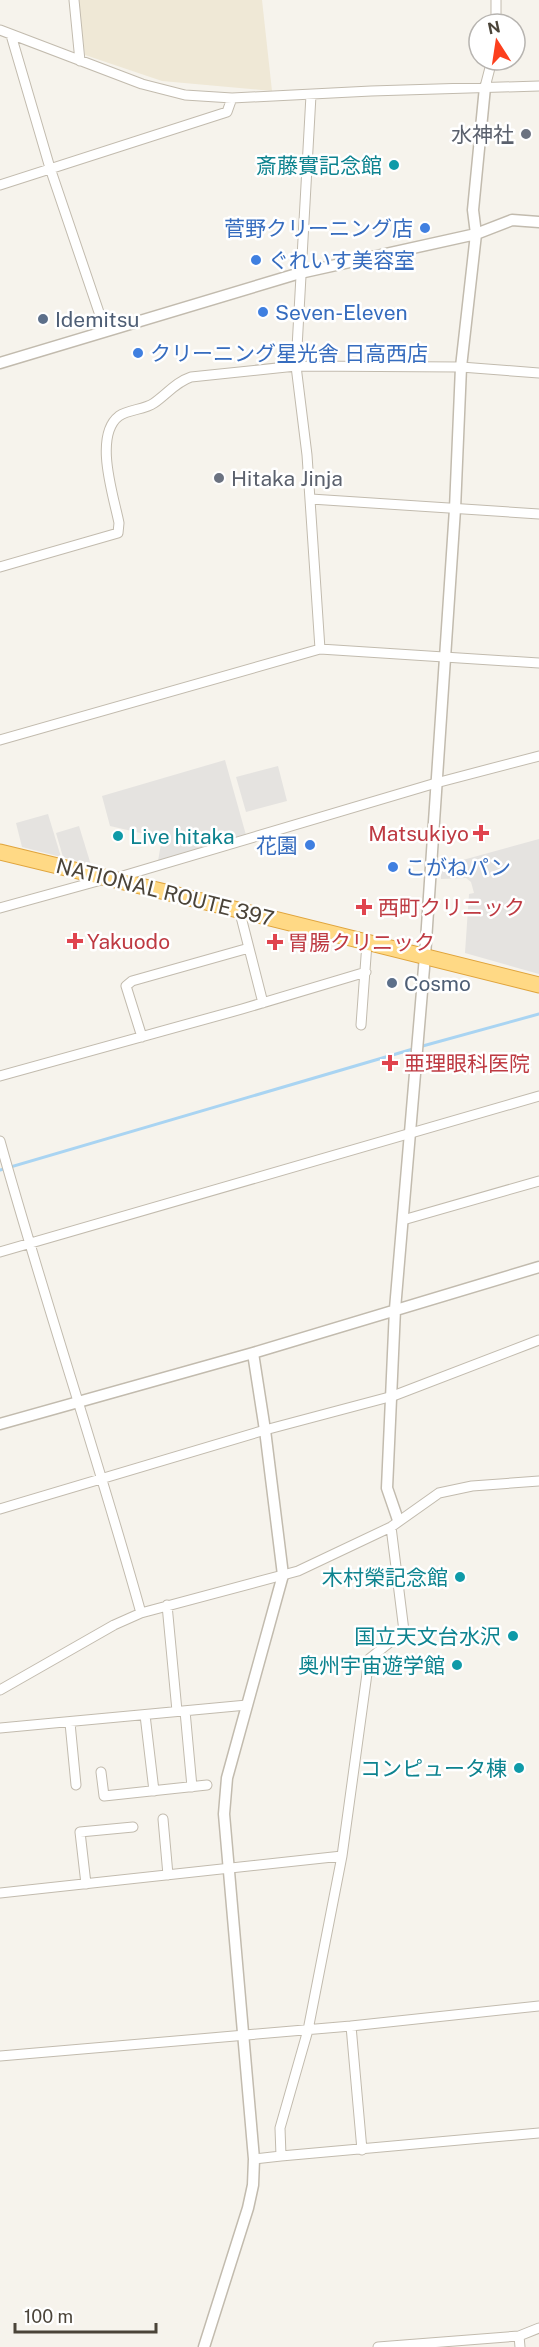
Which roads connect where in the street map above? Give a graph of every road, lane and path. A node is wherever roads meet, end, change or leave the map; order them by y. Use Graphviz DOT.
graph roads {
  1 [pos="74,0"];
  2 [pos="0,30"];
  3 [pos="11,34"];
  4 [pos="80,61"];
  5 [pos="489,72"];
  6 [pos="539,86"];
  7 [pos="485,87"];
  8 [pos="311,95"];
  9 [pos="232,98"];
  10 [pos="50,168"];
  11 [pos="0,185"];
  12 [pos="539,222"];
  13 [pos="476,234"];
  14 [pos="300,273"];
  15 [pos="105,330"];
  16 [pos="0,363"];
  17 [pos="296,366"];
  18 [pos="461,367"];
  19 [pos="539,373"];
  20 [pos="310,499"];
  21 [pos="454,509"];
  22 [pos="539,514"];
  23 [pos="0,567"];
  24 [pos="320,649"];
  25 [pos="445,656"];
  26 [pos="539,663"];
  27 [pos="0,740"];
  28 [pos="539,756"];
  29 [pos="436,783"];
  30 [pos="0,852"];
  31 [pos="112,878"];
  32 [pos="0,908"];
  33 [pos="239,909"];
  34 [pos="367,943"];
  35 [pos="249,948"];
  36 [pos="425,956"];
  37 [pos="366,972"];
  38 [pos="539,985"];
  39 [pos="263,1003"];
  40 [pos="361,1025"];
  41 [pos="142,1037"];
  42 [pos="0,1076"];
  43 [pos="539,1096"];
  44 [pos="411,1132"];
  45 [pos="0,1141"];
  46 [pos="539,1181"];
  47 [pos="403,1220"];
  48 [pos="29,1244"];
  49 [pos="0,1252"];
  50 [pos="539,1267"];
  51 [pos="395,1309"];
  52 [pos="539,1340"];
  53 [pos="253,1353"];
  54 [pos="393,1396"];
  55 [pos="79,1401"];
  56 [pos="0,1424"];
  57 [pos="265,1431"];
  58 [pos="103,1480"];
  59 [pos="539,1481"];
  60 [pos="0,1509"];
  61 [pos="394,1523"];
  62 [pos="283,1575"];
  63 [pos="167,1605"];
  64 [pos="141,1613"];
  65 [pos="0,1690"];
  66 [pos="247,1705"];
  67 [pos="181,1711"];
  68 [pos="144,1715"];
  69 [pos="70,1723"];
  70 [pos="0,1728"];
  71 [pos="101,1772"];
  72 [pos="76,1785"];
  73 [pos="207,1785"];
  74 [pos="192,1787"];
  75 [pos="154,1791"];
  76 [pos="163,1819"];
  77 [pos="133,1827"];
  78 [pos="342,1856"];
  79 [pos="229,1869"];
  80 [pos="168,1875"];
  81 [pos="86,1884"];
  82 [pos="0,1893"];
  83 [pos="539,2006"];
  84 [pos="351,2026"];
  85 [pos="308,2030"];
  86 [pos="244,2034"];
  87 [pos="0,2056"];
  88 [pos="539,2133"];
  89 [pos="362,2150"];
  90 [pos="281,2156"];
  91 [pos="254,2159"];
  92 [pos="539,2328"];
  93 [pos="519,2336"];
  94 [pos="204,2347"];
  95 [pos="378,2347"];
  96 [pos="520,2347"];
  1 -- 4 [label="street"];
  2 -- 3 [label="street"];
  3 -- 4 [label="street"];
  3 -- 10 [label="street"];
  4 -- 9 [label="street"];
  5 -- 7 [label="street"];
  6 -- 7 [label="street"];
  7 -- 8 [label="street"];
  7 -- 13 [label="street"];
  8 -- 9 [label="street"];
  8 -- 14 [label="street"];
  9 -- 10 [label="street"];
  10 -- 11 [label="street"];
  10 -- 15 [label="street"];
  12 -- 13 [label="street"];
  13 -- 14 [label="street"];
  13 -- 18 [label="street"];
  14 -- 15 [label="street"];
  14 -- 17 [label="street"];
  15 -- 16 [label="street"];
  17 -- 18 [label="street"];
  17 -- 20 [label="street"];
  17 -- 23 [label="street"];
  18 -- 19 [label="street"];
  18 -- 21 [label="street"];
  20 -- 21 [label="street"];
  20 -- 24 [label="street"];
  21 -- 22 [label="street"];
  21 -- 25 [label="street"];
  24 -- 25 [label="street"];
  24 -- 27 [label="street"];
  25 -- 26 [label="street"];
  25 -- 29 [label="street"];
  28 -- 29 [label="street"];
  29 -- 31 [label="street"];
  29 -- 36 [label="street"];
  30 -- 31 [label="highway, NATIONAL ROUTE 397"];
  31 -- 32 [label="street"];
  31 -- 33 [label="highway, NATIONAL ROUTE 397"];
  33 -- 34 [label="highway, NATIONAL ROUTE 397"];
  33 -- 35 [label="street"];
  34 -- 36 [label="highway, NATIONAL ROUTE 397"];
  34 -- 37 [label="street"];
  35 -- 39 [label="street"];
  35 -- 41 [label="street"];
  36 -- 38 [label="highway, NATIONAL ROUTE 397"];
  36 -- 44 [label="street"];
  37 -- 39 [label="street"];
  37 -- 40 [label="street"];
  39 -- 41 [label="street"];
  41 -- 42 [label="street"];
  43 -- 44 [label="street"];
  44 -- 47 [label="street"];
  44 -- 48 [label="street"];
  45 -- 48 [label="street"];
  46 -- 47 [label="street"];
  47 -- 51 [label="street"];
  48 -- 49 [label="street"];
  48 -- 55 [label="street"];
  50 -- 51 [label="street"];
  51 -- 53 [label="street"];
  51 -- 54 [label="street"];
  52 -- 54 [label="street"];
  53 -- 55 [label="street"];
  53 -- 57 [label="street"];
  54 -- 57 [label="street"];
  54 -- 61 [label="street"];
  55 -- 56 [label="street"];
  55 -- 58 [label="street"];
  57 -- 58 [label="street"];
  57 -- 62 [label="street"];
  58 -- 60 [label="street"];
  58 -- 64 [label="street"];
  59 -- 61 [label="street"];
  61 -- 62 [label="street"];
  61 -- 78 [label="street"];
  62 -- 63 [label="street"];
  62 -- 66 [label="street"];
  63 -- 64 [label="street"];
  63 -- 67 [label="street"];
  64 -- 65 [label="street"];
  66 -- 67 [label="street"];
  66 -- 79 [label="street"];
  67 -- 68 [label="street"];
  67 -- 74 [label="street"];
  68 -- 69 [label="street"];
  68 -- 75 [label="street"];
  69 -- 70 [label="street"];
  69 -- 72 [label="street"];
  71 -- 75 [label="street"];
  73 -- 74 [label="street"];
  74 -- 75 [label="street"];
  76 -- 80 [label="street"];
  77 -- 81 [label="street"];
  78 -- 79 [label="street"];
  78 -- 85 [label="street"];
  79 -- 80 [label="street"];
  79 -- 86 [label="street"];
  80 -- 81 [label="street"];
  81 -- 82 [label="street"];
  83 -- 84 [label="street"];
  84 -- 85 [label="street"];
  84 -- 89 [label="street"];
  85 -- 86 [label="street"];
  85 -- 90 [label="street"];
  86 -- 87 [label="street"];
  86 -- 91 [label="street"];
  88 -- 89 [label="street"];
  89 -- 90 [label="street"];
  90 -- 91 [label="street"];
  91 -- 94 [label="street"];
  92 -- 93 [label="street"];
  93 -- 95 [label="street"];
  93 -- 96 [label="street"];
}
